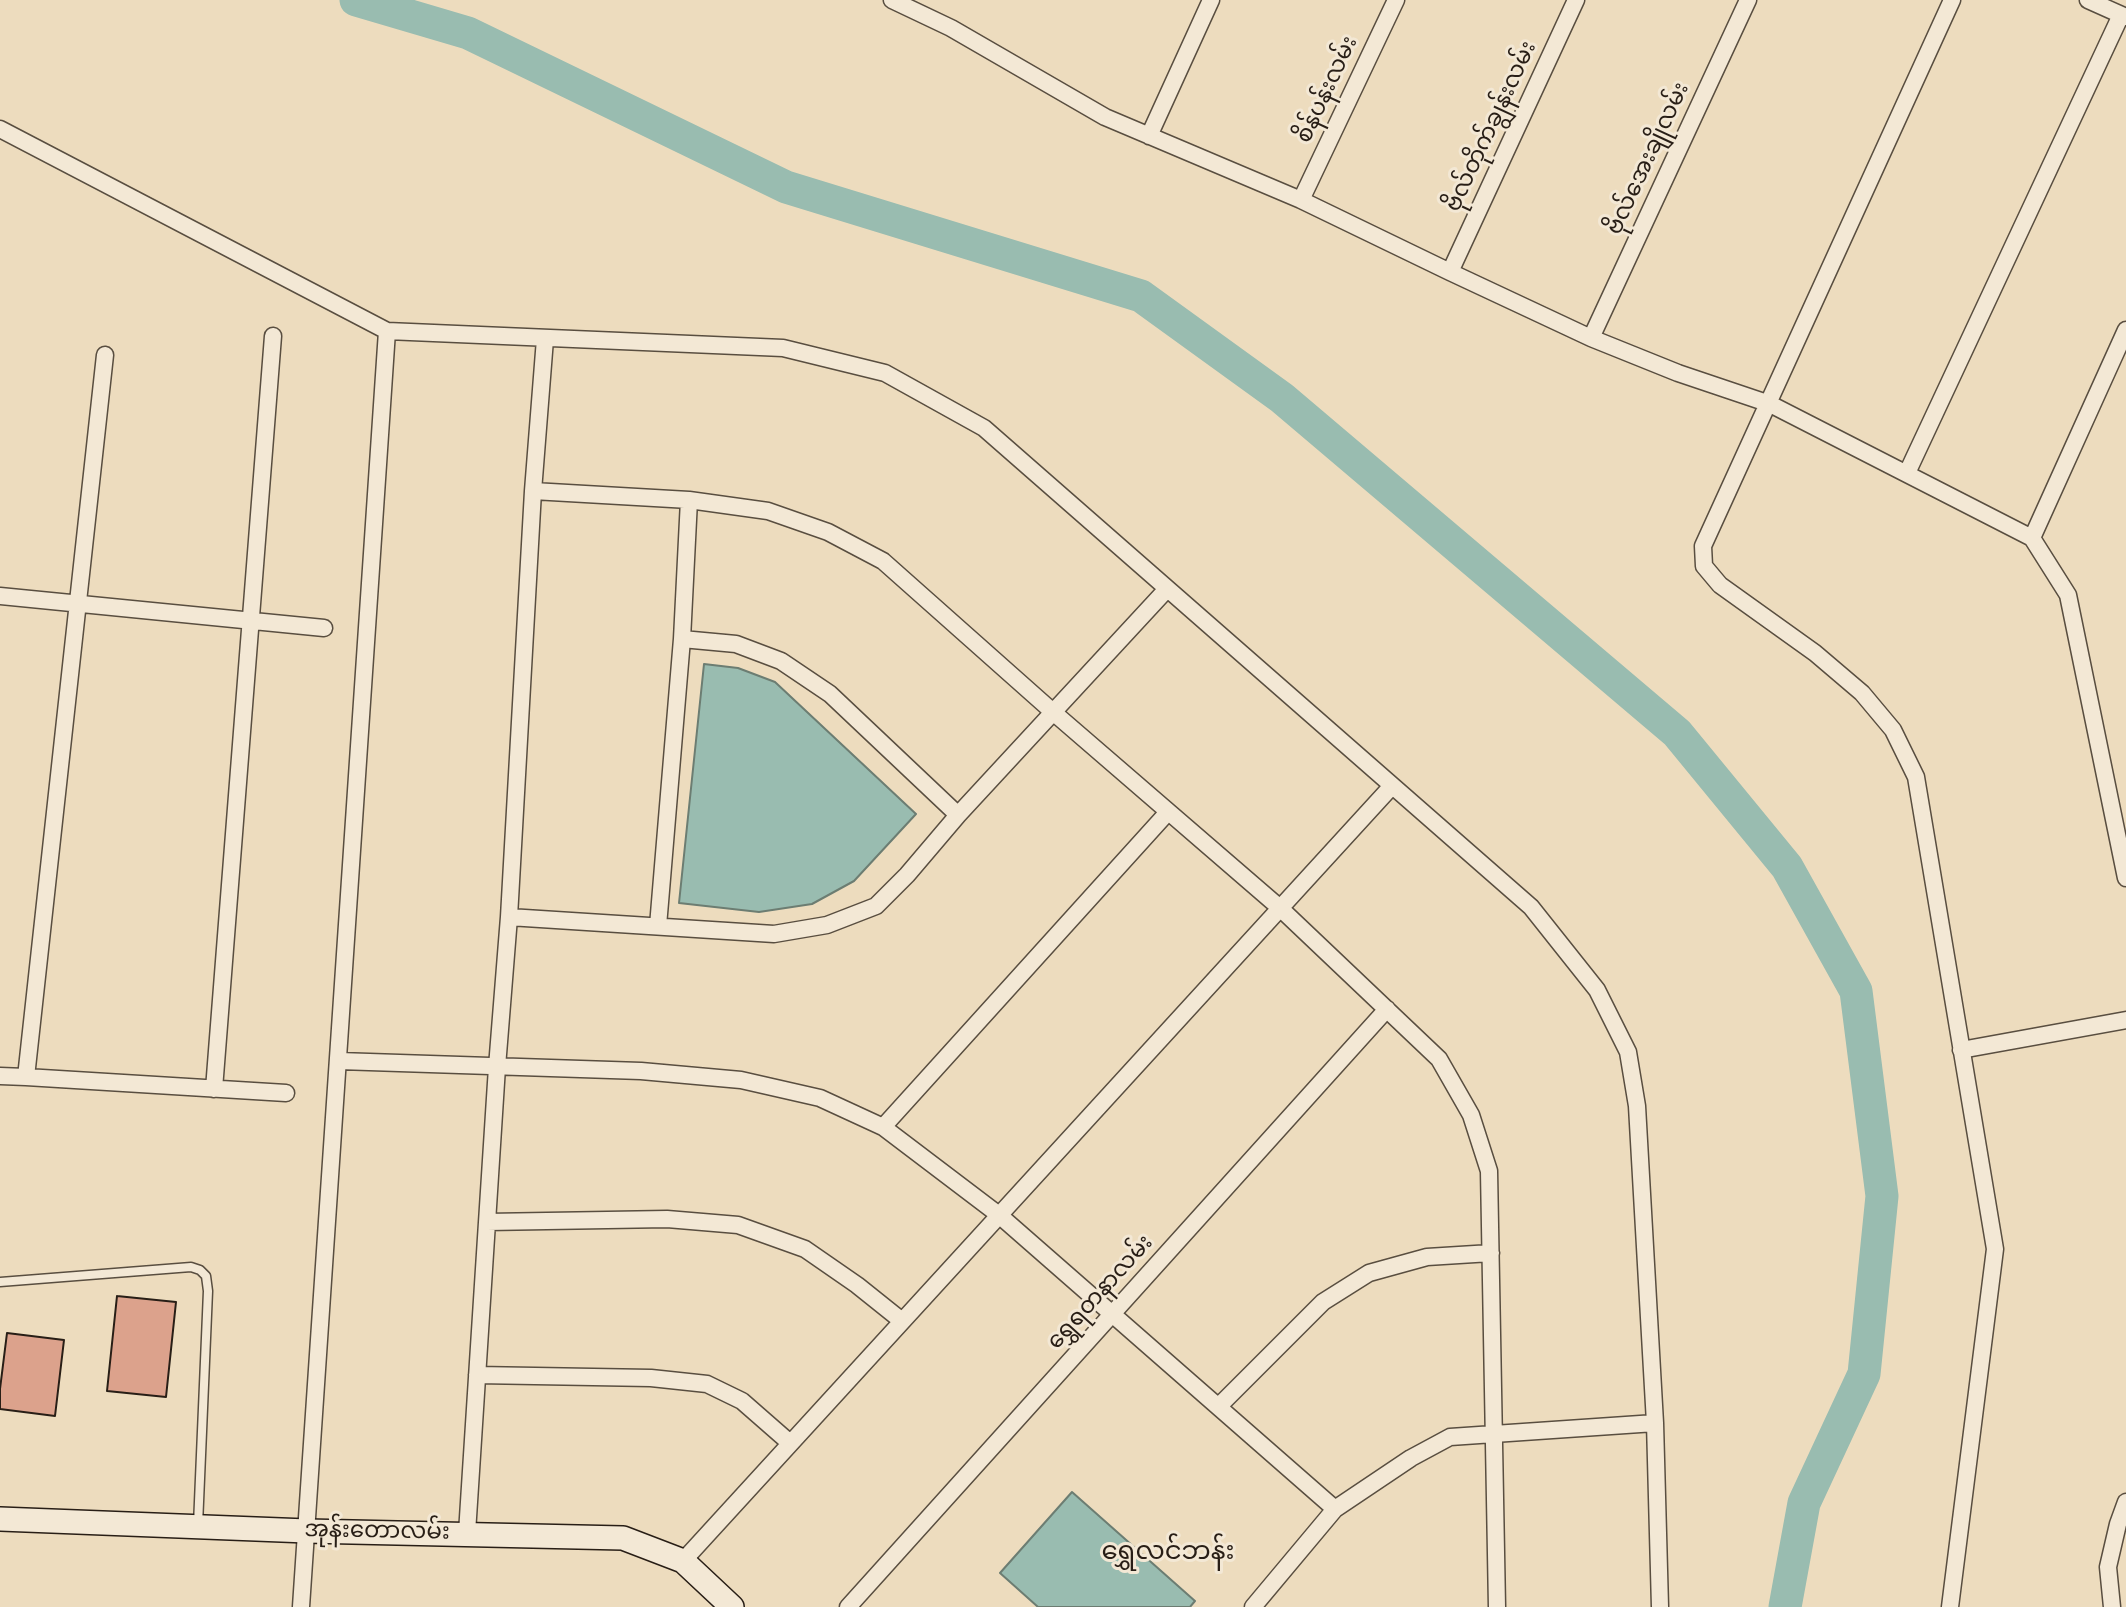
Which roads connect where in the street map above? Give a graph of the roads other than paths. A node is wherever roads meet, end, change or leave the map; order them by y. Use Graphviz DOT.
graph roads {
  1 [pos="892,0"];
  2 [pos="1211,0"];
  3 [pos="1396,0"];
  4 [pos="1576,0"];
  5 [pos="1748,0"];
  6 [pos="1952,0"];
  7 [pos="2088,0"];
  8 [pos="2124,16"];
  9 [pos="0,129"];
  10 [pos="1149,135"];
  11 [pos="1301,200"];
  12 [pos="1450,272"];
  13 [pos="2126,330"];
  14 [pos="387,331"];
  15 [pos="273,336"];
  16 [pos="1591,338"];
  17 [pos="545,339"];
  18 [pos="105,355"];
  19 [pos="1770,404"];
  20 [pos="1907,473"];
  21 [pos="533,491"];
  22 [pos="690,500"];
  23 [pos="2032,538"];
  24 [pos="1167,589"];
  25 [pos="0,596"];
  26 [pos="78,602"];
  27 [pos="250,621"];
  28 [pos="324,628"];
  29 [pos="682,639"];
  30 [pos="1053,712"];
  31 [pos="1391,787"];
  32 [pos="1168,812"];
  33 [pos="958,815"];
  34 [pos="2123,848"];
  35 [pos="2126,878"];
  36 [pos="1280,908"];
  37 [pos="509,917"];
  38 [pos="658,926"];
  39 [pos="1387,1009"];
  40 [pos="2126,1020"];
  41 [pos="1961,1050"];
  42 [pos="339,1061"];
  43 [pos="497,1067"];
  44 [pos="0,1076"];
  45 [pos="26,1077"];
  46 [pos="214,1089"];
  47 [pos="286,1094"];
  48 [pos="883,1127"];
  49 [pos="999,1215"];
  50 [pos="487,1222"];
  51 [pos="1491,1253"];
  52 [pos="0,1282"];
  53 [pos="1113,1313"];
  54 [pos="902,1321"];
  55 [pos="477,1374"];
  56 [pos="1219,1406"];
  57 [pos="1655,1423"];
  58 [pos="1494,1436"];
  59 [pos="790,1443"];
  60 [pos="2126,1502"];
  61 [pos="1335,1509"];
  62 [pos="0,1519"];
  63 [pos="198,1527"];
  64 [pos="307,1531"];
  65 [pos="467,1533"];
  66 [pos="683,1560"];
  67 [pos="1259,1605"];
  68 [pos="1495,1606"];
  69 [pos="300,1607"];
  70 [pos="732,1607"];
  71 [pos="848,1607"];
  72 [pos="1660,1607"];
  73 [pos="1950,1607"];
  74 [pos="2112,1607"];
  1 -- 10 [label="street"];
  2 -- 10 [label="street"];
  3 -- 11 [label="street, စိန်ပန်းလမ်း"];
  4 -- 12 [label="street, ဗိုလ်တိုက်ချွန်းလမ်း"];
  5 -- 16 [label="street, ဗိုလ်အေးချိုလမ်း"];
  6 -- 19 [label="street"];
  7 -- 8 [label="street"];
  8 -- 20 [label="street"];
  9 -- 14 [label="street"];
  10 -- 11 [label="street"];
  11 -- 12 [label="street"];
  12 -- 16 [label="street"];
  13 -- 23 [label="street"];
  14 -- 17 [label="street"];
  14 -- 42 [label="street"];
  15 -- 27 [label="street"];
  16 -- 19 [label="street"];
  17 -- 21 [label="street"];
  17 -- 24 [label="street"];
  18 -- 26 [label="street"];
  19 -- 20 [label="street"];
  19 -- 41 [label="street"];
  20 -- 23 [label="street"];
  21 -- 22 [label="street"];
  21 -- 37 [label="street"];
  22 -- 29 [label="street"];
  22 -- 30 [label="street"];
  23 -- 34 [label="street"];
  24 -- 30 [label="street"];
  24 -- 31 [label="street"];
  25 -- 26 [label="street"];
  26 -- 27 [label="street"];
  26 -- 45 [label="street"];
  27 -- 28 [label="street"];
  27 -- 46 [label="street"];
  29 -- 33 [label="street"];
  29 -- 38 [label="street"];
  30 -- 32 [label="street"];
  30 -- 33 [label="street"];
  31 -- 36 [label="street"];
  31 -- 57 [label="street"];
  32 -- 36 [label="street"];
  32 -- 48 [label="street"];
  33 -- 38 [label="street"];
  34 -- 35 [label="street"];
  36 -- 39 [label="street"];
  36 -- 49 [label="street"];
  37 -- 38 [label="street"];
  37 -- 43 [label="street"];
  39 -- 51 [label="street"];
  39 -- 53 [label="street, ရွှေရတနာလမ်း"];
  40 -- 41 [label="street"];
  41 -- 73 [label="street"];
  42 -- 43 [label="street"];
  42 -- 64 [label="street"];
  43 -- 48 [label="street"];
  43 -- 50 [label="street"];
  44 -- 45 [label="street"];
  45 -- 46 [label="street"];
  46 -- 47 [label="street"];
  48 -- 49 [label="street"];
  49 -- 53 [label="street"];
  49 -- 54 [label="street"];
  50 -- 54 [label="street"];
  50 -- 55 [label="street"];
  51 -- 56 [label="street"];
  51 -- 58 [label="street"];
  52 -- 63 [label="lane"];
  53 -- 56 [label="street"];
  53 -- 71 [label="street, ရွှေရတနာလမ်း"];
  54 -- 59 [label="street"];
  55 -- 59 [label="street"];
  55 -- 65 [label="street"];
  56 -- 61 [label="street"];
  57 -- 58 [label="street"];
  57 -- 72 [label="street"];
  58 -- 61 [label="street"];
  58 -- 68 [label="street"];
  59 -- 66 [label="street"];
  60 -- 74 [label="street"];
  61 -- 67 [label="street"];
  62 -- 63 [label="street, အုန်းတောလမ်း"];
  63 -- 64 [label="street, အုန်းတောလမ်း"];
  64 -- 65 [label="street, အုန်းတောလမ်း"];
  64 -- 69 [label="street"];
  65 -- 66 [label="street, အုန်းတောလမ်း"];
  66 -- 70 [label="street, အုန်းတောလမ်း"];
}
